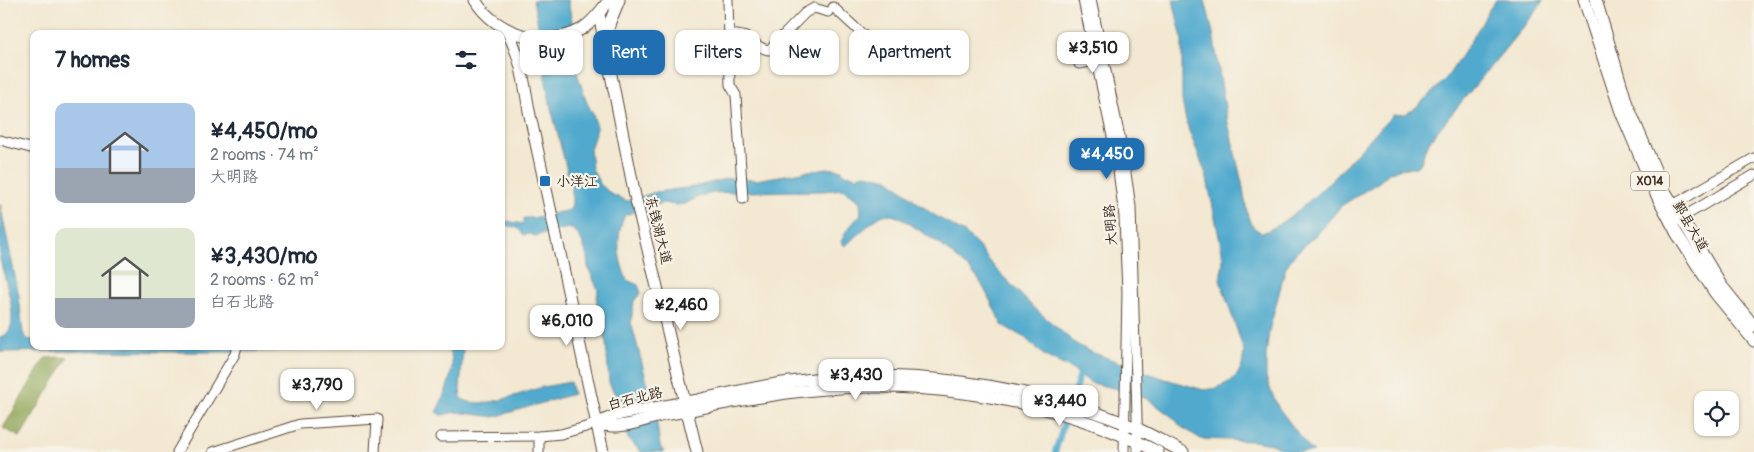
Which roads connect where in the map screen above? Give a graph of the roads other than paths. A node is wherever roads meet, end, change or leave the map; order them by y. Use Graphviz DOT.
graph roads {
  1 [pos="476,0"];
  2 [pos="609,0"];
  3 [pos="619,0"];
  4 [pos="728,0"];
  5 [pos="1084,0"];
  6 [pos="1091,0"];
  7 [pos="1584,0"];
  8 [pos="1596,0"];
  9 [pos="599,14"];
  10 [pos="505,28"];
  11 [pos="602,30"];
  12 [pos="608,30"];
  13 [pos="729,30"];
  14 [pos="856,30"];
  15 [pos="760,47"];
  16 [pos="1099,61"];
  17 [pos="1079,64"];
  18 [pos="611,75"];
  19 [pos="730,75"];
  20 [pos="0,140"];
  21 [pos="30,149"];
  22 [pos="1754,158"];
  23 [pos="1754,174"];
  24 [pos="742,196"];
  25 [pos="1668,208"];
  26 [pos="1676,221"];
  27 [pos="1754,326"];
  28 [pos="1754,341"];
  29 [pos="236,350"];
  30 [pos="686,407"];
  31 [pos="596,424"];
  32 [pos="1124,429"];
  33 [pos="1138,429"];
  34 [pos="539,436"];
  35 [pos="440,437"];
  36 [pos="1138,447"];
  37 [pos="177,452"];
  38 [pos="213,452"];
  39 [pos="375,452"];
  40 [pos="539,452"];
  41 [pos="603,452"];
  42 [pos="697,452"];
  43 [pos="1124,452"];
  44 [pos="1158,452"];
  45 [pos="1183,452"];
  1 -- 10 [label="main road"];
  2 -- 9 [label="main road"];
  3 -- 12 [label="main road"];
  4 -- 13 [label="street"];
  5 -- 16 [label="street, 大明路"];
  6 -- 16 [label="street, 大明路"];
  7 -- 25 [label="main road, 鄞县大道 / X014"];
  8 -- 25 [label="main road, 鄞县大道 / X014"];
  9 -- 10 [label="main road"];
  9 -- 11 [label="main road, 东钱湖大道"];
  10 -- 31 [label="main road"];
  14 -- 15 [label="street"];
  16 -- 17 [label="street"];
  16 -- 32 [label="street, 大明路"];
  16 -- 33 [label="street, 大明路"];
  18 -- 30 [label="main road, 东钱湖大道"];
  19 -- 24 [label="street"];
  20 -- 21 [label="street"];
  22 -- 25 [label="street"];
  23 -- 26 [label="street"];
  25 -- 26 [label="main road, 鄞县大道 / X014"];
  26 -- 27 [label="main road, 鄞县大道 / X014"];
  26 -- 28 [label="main road, 鄞县大道 / X014"];
  29 -- 37 [label="street"];
  30 -- 31 [label="main road, 白石北路"];
  30 -- 32 [label="main road, 白石北路"];
  30 -- 42 [label="main road, 东钱湖大道"];
  31 -- 34 [label="street"];
  31 -- 41 [label="main road"];
  32 -- 33 [label="main road, 白石北路"];
  32 -- 36 [label="main road, 白石北路"];
  32 -- 43 [label="street, 大明路"];
  33 -- 36 [label="street, 大明路"];
  33 -- 45 [label="main road, 白石北路"];
  34 -- 35 [label="street"];
  34 -- 40 [label="street"];
  36 -- 44 [label="main road, 白石北路"];
  38 -- 39 [label="street"];
}
